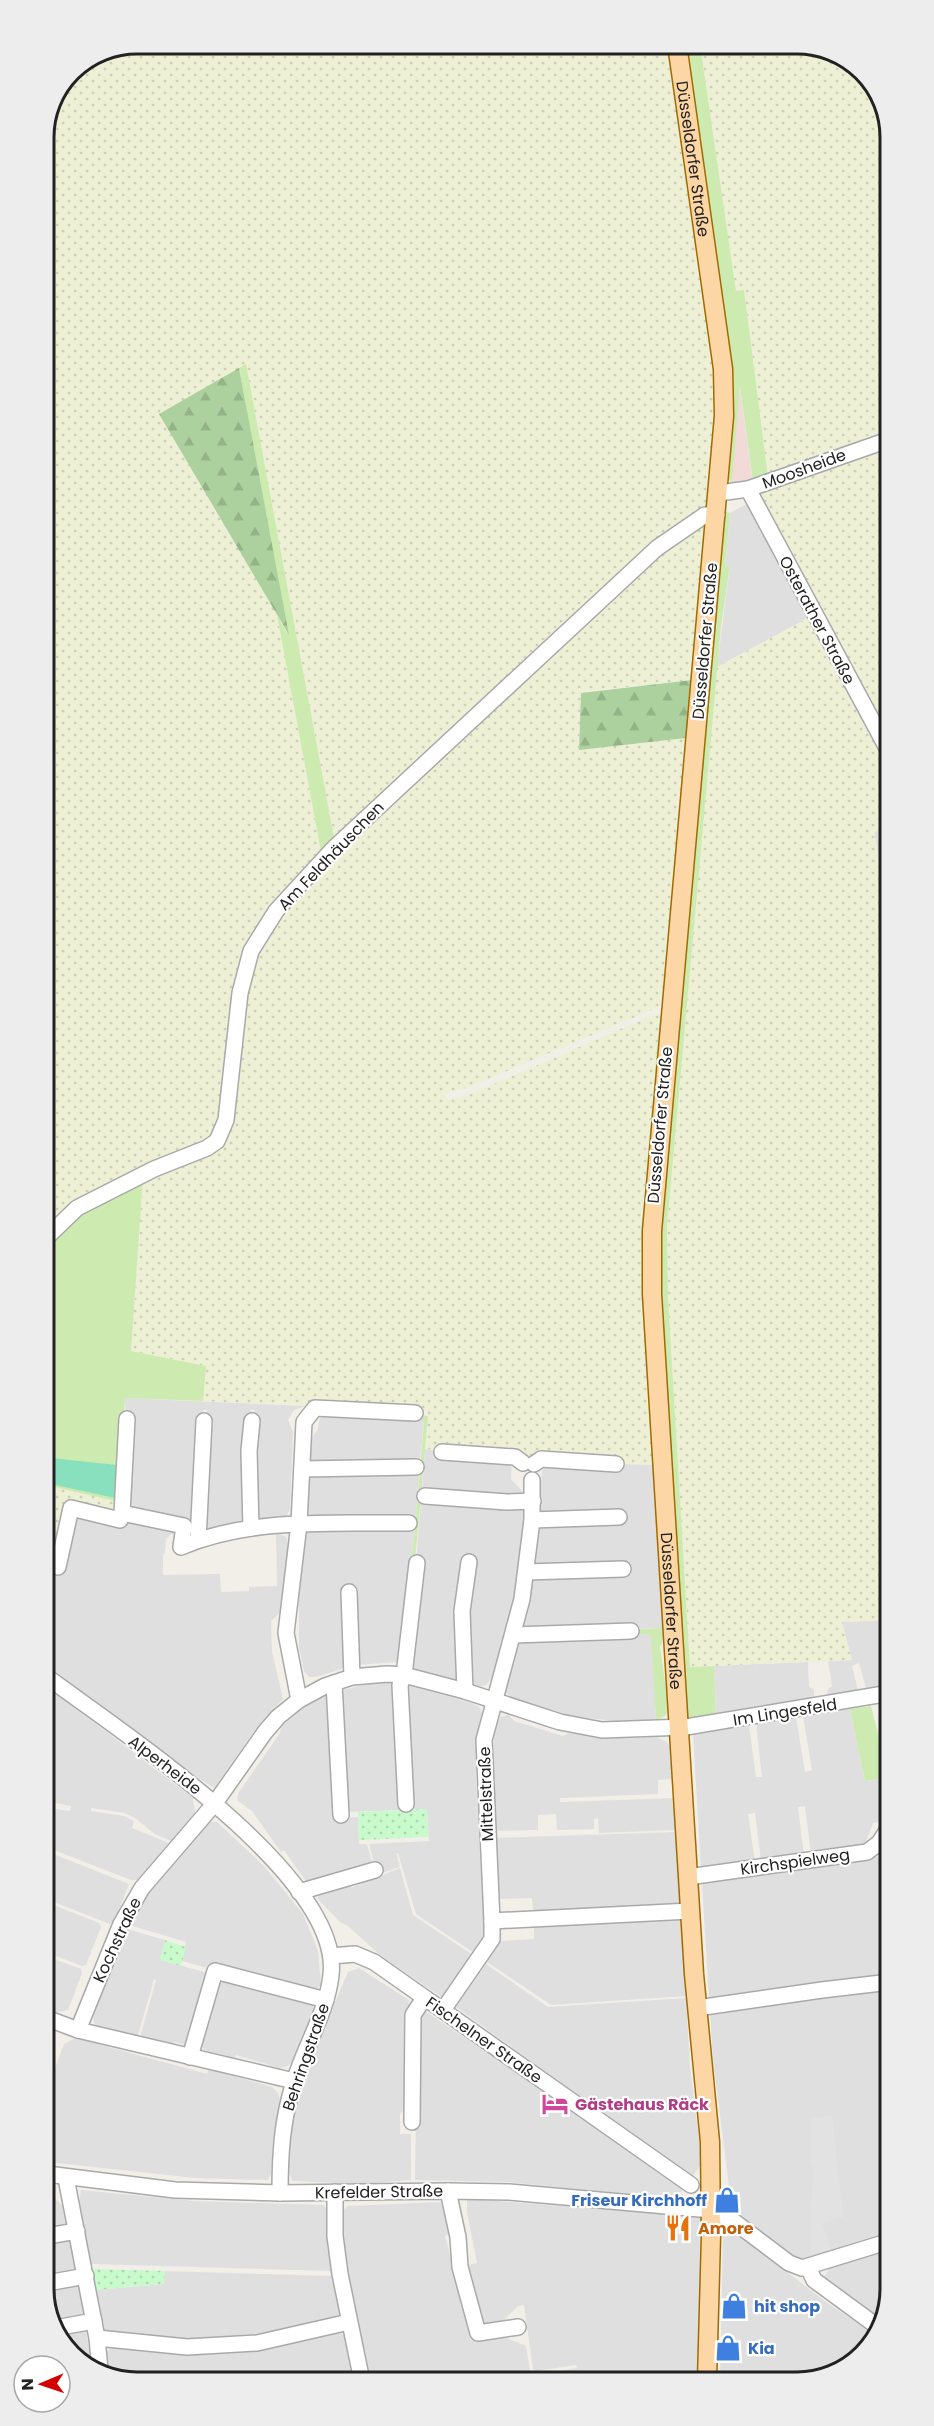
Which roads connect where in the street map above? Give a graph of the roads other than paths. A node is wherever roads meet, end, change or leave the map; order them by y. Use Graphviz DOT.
graph roads {
  1 [pos="678,54"];
  2 [pos="880,443"];
  3 [pos="748,489"];
  4 [pos="719,494"];
  5 [pos="717,515"];
  6 [pos="880,735"];
  7 [pos="54,1230"];
  8 [pos="415,1413"];
  9 [pos="127,1419"];
  10 [pos="204,1421"];
  11 [pos="252,1421"];
  12 [pos="442,1452"];
  13 [pos="528,1464"];
  14 [pos="616,1464"];
  15 [pos="416,1467"];
  16 [pos="302,1469"];
  17 [pos="425,1496"];
  18 [pos="533,1501"];
  19 [pos="122,1513"];
  20 [pos="619,1517"];
  21 [pos="531,1520"];
  22 [pos="409,1522"];
  23 [pos="299,1524"];
  24 [pos="251,1528"];
  25 [pos="198,1540"];
  26 [pos="469,1562"];
  27 [pos="417,1563"];
  28 [pos="58,1567"];
  29 [pos="623,1569"];
  30 [pos="526,1572"];
  31 [pos="350,1592"];
  32 [pos="631,1631"];
  33 [pos="514,1635"];
  34 [pos="404,1675"];
  35 [pos="352,1677"];
  36 [pos="54,1682"];
  37 [pos="334,1683"];
  38 [pos="465,1690"];
  39 [pos="880,1695"];
  40 [pos="299,1700"];
  41 [pos="494,1700"];
  42 [pos="679,1727"];
  43 [pos="215,1803"];
  44 [pos="406,1804"];
  45 [pos="341,1815"];
  46 [pos="880,1841"];
  47 [pos="375,1870"];
  48 [pos="688,1877"];
  49 [pos="299,1892"];
  50 [pos="690,1911"];
  51 [pos="492,1921"];
  52 [pos="331,1956"];
  53 [pos="880,1983"];
  54 [pos="424,1998"];
  55 [pos="326,2000"];
  56 [pos="697,2008"];
  57 [pos="443,2010"];
  58 [pos="54,2022"];
  59 [pos="78,2030"];
  60 [pos="190,2057"];
  61 [pos="294,2081"];
  62 [pos="412,2122"];
  63 [pos="54,2176"];
  64 [pos="66,2178"];
  65 [pos="691,2185"];
  66 [pos="448,2191"];
  67 [pos="280,2193"];
  68 [pos="335,2193"];
  69 [pos="711,2210"];
  70 [pos="77,2231"];
  71 [pos="54,2235"];
  72 [pos="880,2244"];
  73 [pos="808,2267"];
  74 [pos="86,2276"];
  75 [pos="54,2282"];
  76 [pos="94,2321"];
  77 [pos="349,2322"];
  78 [pos="873,2323"];
  79 [pos="63,2327"];
  80 [pos="518,2327"];
  81 [pos="97,2338"];
  82 [pos="99,2363"];
  83 [pos="360,2372"];
  84 [pos="707,2372"];
  1 -- 4 [label="main road, Düsseldorfer Straße"];
  2 -- 3 [label="street, Moosheide"];
  3 -- 4 [label="street, Moosheide"];
  3 -- 6 [label="street, Osterather Straße"];
  4 -- 5 [label="main road, Düsseldorfer Straße"];
  5 -- 7 [label="street, Am Feldhäuschen"];
  5 -- 42 [label="main road, Düsseldorfer Straße"];
  8 -- 16 [label="street"];
  9 -- 19 [label="street"];
  10 -- 25 [label="street"];
  11 -- 24 [label="street"];
  12 -- 13 [label="street"];
  13 -- 14 [label="street"];
  13 -- 18 [label="street, Mittelstraße"];
  15 -- 16 [label="street"];
  16 -- 23 [label="street"];
  17 -- 18 [label="street"];
  18 -- 21 [label="street, Mittelstraße"];
  19 -- 25 [label="street"];
  19 -- 28 [label="street"];
  20 -- 21 [label="street"];
  21 -- 30 [label="street, Mittelstraße"];
  22 -- 23 [label="street"];
  23 -- 24 [label="street"];
  23 -- 40 [label="street"];
  24 -- 25 [label="street"];
  26 -- 38 [label="street"];
  27 -- 34 [label="street"];
  29 -- 30 [label="street"];
  30 -- 33 [label="street, Mittelstraße"];
  31 -- 35 [label="street"];
  32 -- 33 [label="street"];
  33 -- 41 [label="street, Mittelstraße"];
  34 -- 35 [label="street, Kochstraße"];
  34 -- 38 [label="street, Im Lingesfeld"];
  34 -- 44 [label="street"];
  35 -- 37 [label="street, Kochstraße"];
  36 -- 43 [label="street, Alperheide"];
  37 -- 40 [label="street, Kochstraße"];
  37 -- 45 [label="street"];
  38 -- 41 [label="street, Im Lingesfeld"];
  39 -- 42 [label="street, Im Lingesfeld"];
  40 -- 43 [label="street, Kochstraße"];
  41 -- 42 [label="street, Im Lingesfeld"];
  41 -- 51 [label="street, Mittelstraße"];
  42 -- 48 [label="main road, Düsseldorfer Straße"];
  43 -- 49 [label="street, Alperheide"];
  43 -- 59 [label="street, Kochstraße"];
  46 -- 48 [label="street, Kirchspielweg"];
  47 -- 49 [label="street"];
  48 -- 50 [label="main road, Düsseldorfer Straße"];
  49 -- 52 [label="street"];
  50 -- 51 [label="street"];
  50 -- 56 [label="main road, Düsseldorfer Straße"];
  51 -- 57 [label="street, Mittelstraße"];
  52 -- 54 [label="street, Fischelner Straße"];
  52 -- 55 [label="street, Behringstraße"];
  53 -- 56 [label="street"];
  54 -- 57 [label="street, Fischelner Straße"];
  54 -- 62 [label="street"];
  55 -- 60 [label="street"];
  55 -- 61 [label="street, Behringstraße"];
  56 -- 69 [label="main road, Düsseldorfer Straße"];
  57 -- 65 [label="street, Fischelner Straße"];
  58 -- 59 [label="street"];
  59 -- 60 [label="street"];
  60 -- 61 [label="street"];
  61 -- 67 [label="street, Behringstraße"];
  63 -- 64 [label="street, Krefelder Straße"];
  64 -- 67 [label="street, Krefelder Straße"];
  64 -- 70 [label="street"];
  66 -- 68 [label="street, Krefelder Straße"];
  66 -- 69 [label="street, Krefelder Straße"];
  66 -- 80 [label="street"];
  67 -- 68 [label="street, Krefelder Straße"];
  68 -- 77 [label="street"];
  69 -- 73 [label="street"];
  69 -- 84 [label="main road, Düsseldorfer Straße"];
  70 -- 71 [label="street"];
  70 -- 74 [label="street"];
  72 -- 73 [label="street"];
  73 -- 78 [label="street"];
  74 -- 75 [label="street"];
  74 -- 76 [label="street"];
  76 -- 79 [label="street"];
  76 -- 81 [label="street"];
  77 -- 81 [label="street"];
  77 -- 83 [label="street"];
  81 -- 82 [label="street"];
}
